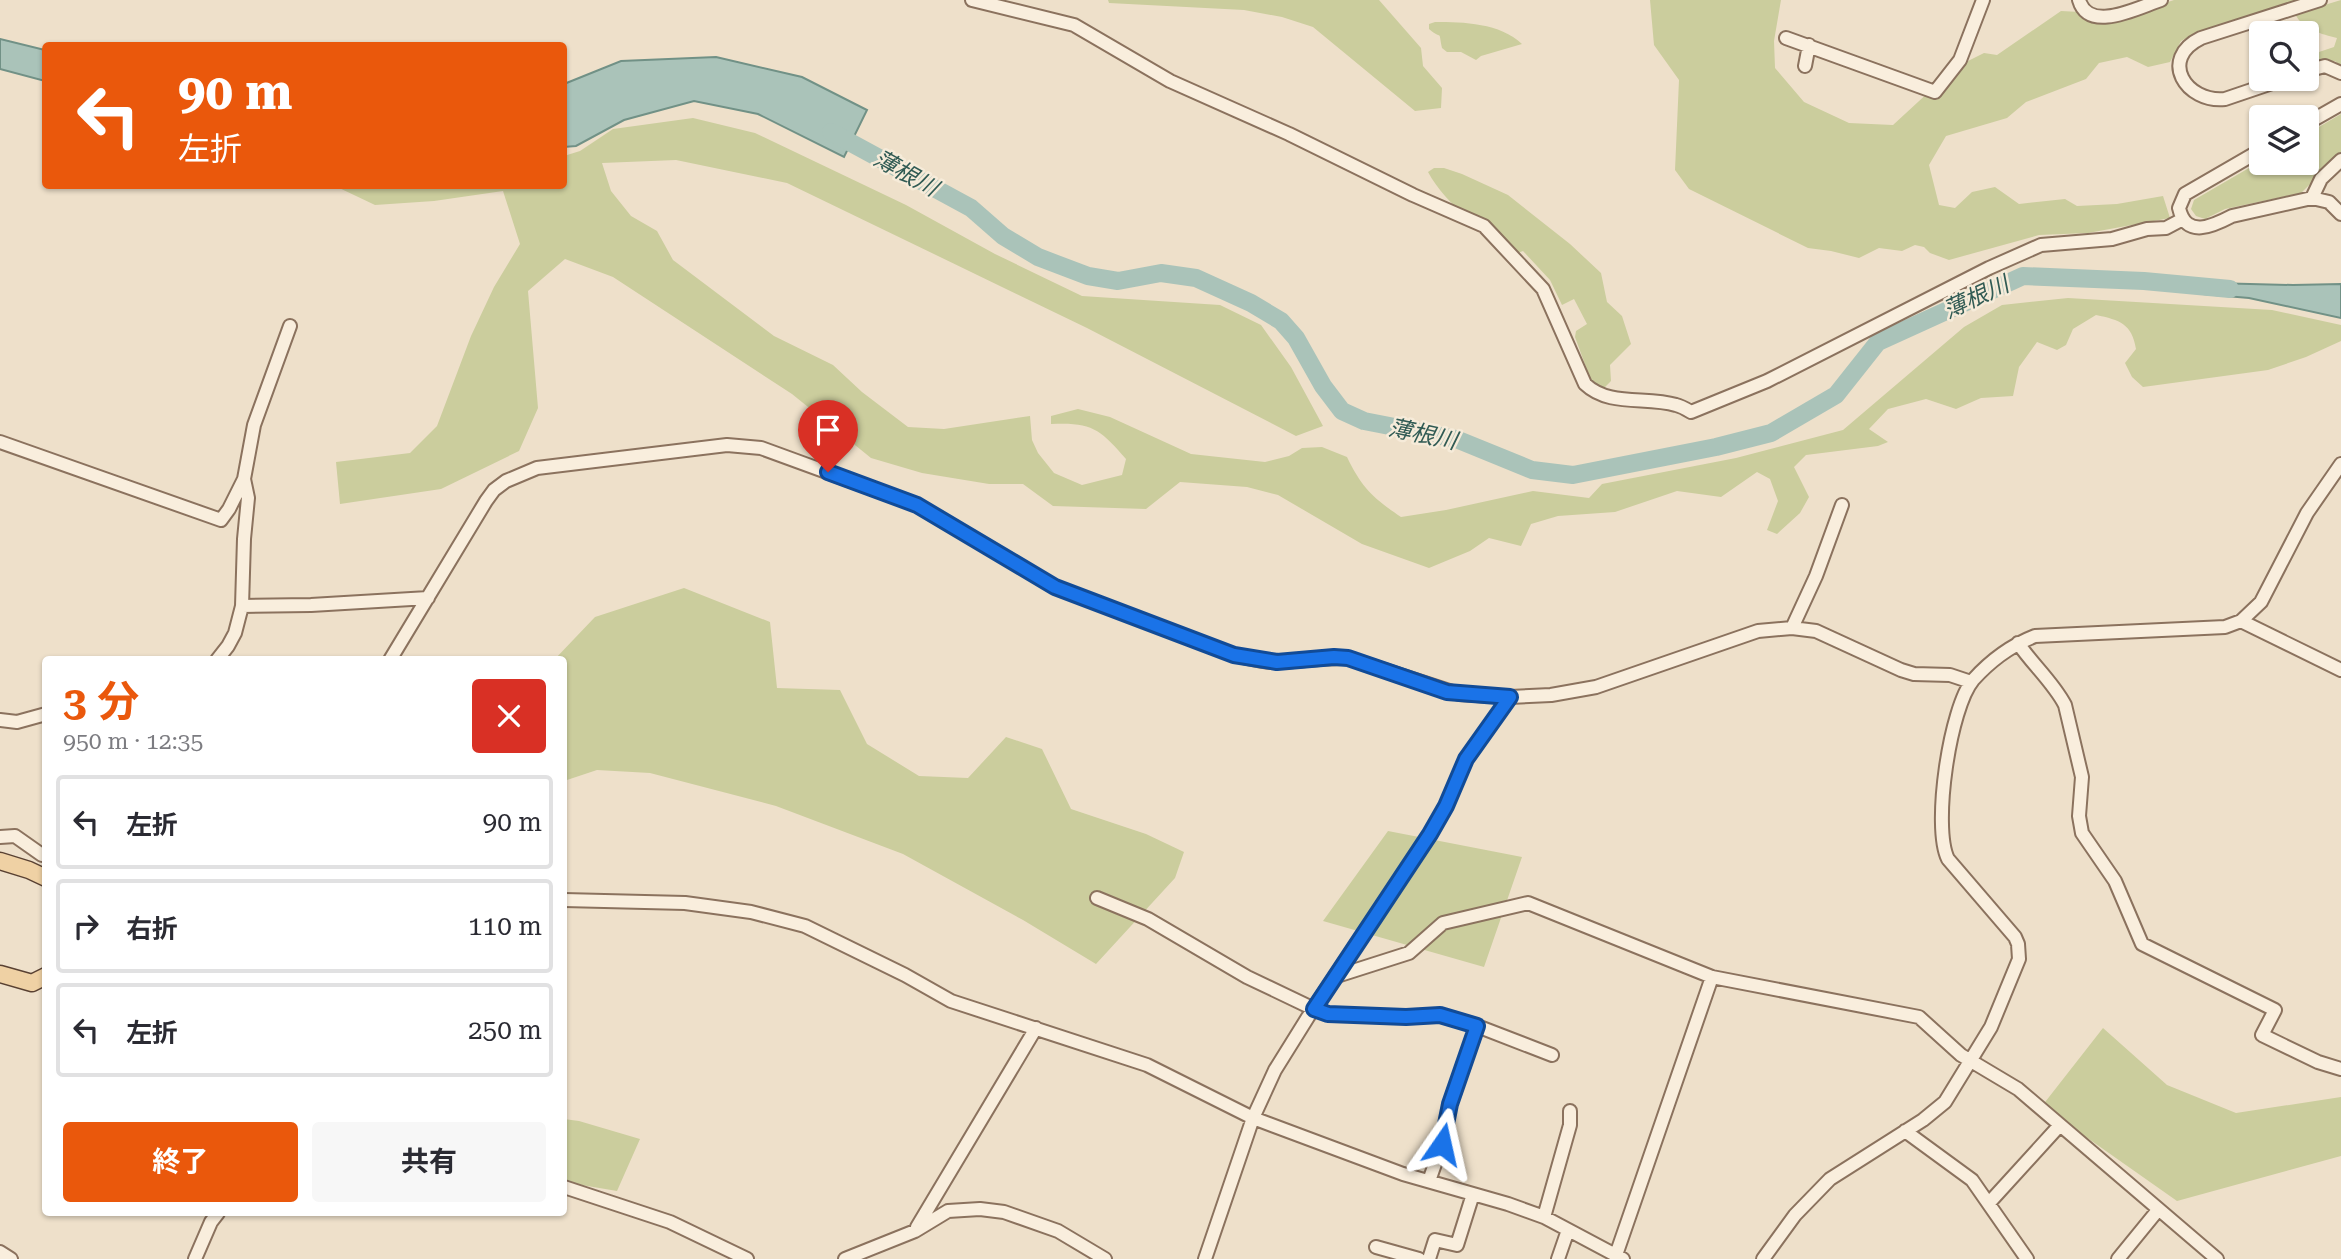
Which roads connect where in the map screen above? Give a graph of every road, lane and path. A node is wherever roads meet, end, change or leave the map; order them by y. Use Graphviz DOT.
graph roads {
  1 [pos="972,0"];
  2 [pos="1983,0"];
  3 [pos="2078,0"];
  4 [pos="2161,0"];
  5 [pos="2320,0"];
  6 [pos="2254,21"];
  7 [pos="2249,23"];
  8 [pos="1786,38"];
  9 [pos="1809,45"];
  10 [pos="1805,66"];
  11 [pos="2319,68"];
  12 [pos="2341,73"];
  13 [pos="2249,91"];
  14 [pos="2341,104"];
  15 [pos="2319,117"];
  16 [pos="2249,157"];
  17 [pos="2341,160"];
  18 [pos="2312,198"];
  19 [pos="2341,214"];
  20 [pos="2183,219"];
  21 [pos="290,326"];
  22 [pos="0,442"];
  23 [pos="2341,464"];
  24 [pos="244,480"];
  25 [pos="1842,506"];
  26 [pos="428,598"];
  27 [pos="242,606"];
  28 [pos="2241,621"];
  29 [pos="1792,628"];
  30 [pos="2018,643"];
  31 [pos="220,656"];
  32 [pos="392,656"];
  33 [pos="2341,670"];
  34 [pos="1971,682"];
  35 [pos="1510,697"];
  36 [pos="42,715"];
  37 [pos="0,720"];
  38 [pos="0,837"];
  39 [pos="42,855"];
  40 [pos="0,861"];
  41 [pos="42,876"];
  42 [pos="1097,898"];
  43 [pos="567,900"];
  44 [pos="0,974"];
  45 [pos="1337,976"];
  46 [pos="1712,977"];
  47 [pos="42,978"];
  48 [pos="1314,1009"];
  49 [pos="1477,1026"];
  50 [pos="1036,1028"];
  51 [pos="1552,1055"];
  52 [pos="1970,1059"];
  53 [pos="2341,1069"];
  54 [pos="1570,1111"];
  55 [pos="1253,1118"];
  56 [pos="2060,1125"];
  57 [pos="1905,1132"];
  58 [pos="1429,1181"];
  59 [pos="567,1188"];
  60 [pos="1473,1194"];
  61 [pos="1989,1203"];
  62 [pos="2158,1210"];
  63 [pos="216,1216"];
  64 [pos="1544,1217"];
  65 [pos="1568,1230"];
  66 [pos="915,1231"];
  67 [pos="1376,1247"];
  68 [pos="0,1252"];
  69 [pos="1619,1257"];
  70 [pos="11,1259"];
  71 [pos="195,1259"];
  72 [pos="747,1259"];
  73 [pos="845,1259"];
  74 [pos="1105,1259"];
  75 [pos="1205,1259"];
  76 [pos="1419,1259"];
  77 [pos="1429,1259"];
  78 [pos="1558,1259"];
  79 [pos="1763,1259"];
  80 [pos="2027,1259"];
  81 [pos="2118,1259"];
  82 [pos="2217,1259"];
  1 -- 20 [label="street"];
  2 -- 9 [label="street"];
  3 -- 4 [label="street"];
  5 -- 6 [label="street"];
  7 -- 13 [label="street"];
  8 -- 9 [label="street"];
  9 -- 10 [label="street"];
  11 -- 12 [label="street"];
  14 -- 15 [label="street"];
  16 -- 20 [label="street"];
  17 -- 18 [label="street"];
  18 -- 19 [label="street"];
  18 -- 20 [label="street"];
  21 -- 24 [label="street"];
  22 -- 24 [label="street"];
  23 -- 28 [label="street"];
  24 -- 27 [label="street"];
  25 -- 29 [label="street"];
  26 -- 27 [label="street"];
  26 -- 32 [label="street"];
  26 -- 35 [label="street"];
  27 -- 31 [label="street"];
  28 -- 30 [label="street"];
  28 -- 33 [label="street"];
  29 -- 34 [label="street"];
  29 -- 35 [label="street"];
  30 -- 34 [label="street"];
  30 -- 53 [label="street"];
  34 -- 52 [label="street"];
  35 -- 45 [label="street"];
  36 -- 37 [label="street"];
  38 -- 39 [label="street"];
  40 -- 41 [label="main road"];
  42 -- 48 [label="street"];
  43 -- 50 [label="street"];
  44 -- 47 [label="main road"];
  45 -- 46 [label="street"];
  45 -- 48 [label="street"];
  46 -- 52 [label="street"];
  46 -- 69 [label="street"];
  48 -- 49 [label="street"];
  48 -- 55 [label="street"];
  49 -- 51 [label="street"];
  49 -- 58 [label="street"];
  50 -- 55 [label="street"];
  50 -- 66 [label="street"];
  52 -- 56 [label="street"];
  52 -- 57 [label="street"];
  54 -- 64 [label="street"];
  55 -- 58 [label="street"];
  55 -- 75 [label="street"];
  56 -- 61 [label="street"];
  56 -- 62 [label="street"];
  57 -- 61 [label="street"];
  57 -- 79 [label="street"];
  58 -- 60 [label="street"];
  59 -- 72 [label="street"];
  60 -- 64 [label="street"];
  60 -- 77 [label="street"];
  61 -- 80 [label="street"];
  62 -- 81 [label="street"];
  62 -- 82 [label="street"];
  63 -- 71 [label="street"];
  64 -- 65 [label="street"];
  65 -- 69 [label="street"];
  65 -- 78 [label="street"];
  66 -- 73 [label="street"];
  66 -- 74 [label="street"];
  67 -- 76 [label="street"];
  68 -- 70 [label="street"];
}
